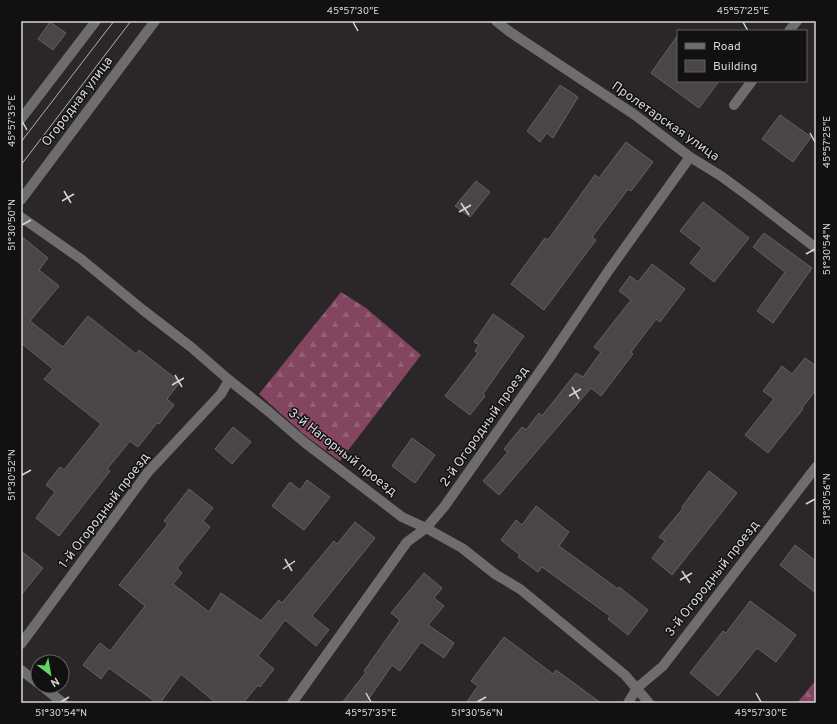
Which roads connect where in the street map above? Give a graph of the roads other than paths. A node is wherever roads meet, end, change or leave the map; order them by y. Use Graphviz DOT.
graph roads {
  1 [pos="96,21"];
  2 [pos="155,21"];
  3 [pos="496,21"];
  4 [pos="797,21"];
  5 [pos="790,30"];
  6 [pos="751,82"];
  7 [pos="734,105"];
  8 [pos="21,119"];
  9 [pos="690,157"];
  10 [pos="21,200"];
  11 [pos="21,217"];
  12 [pos="816,248"];
  13 [pos="230,380"];
  14 [pos="816,467"];
  15 [pos="426,528"];
  16 [pos="21,644"];
  17 [pos="21,670"];
  18 [pos="30,677"];
  19 [pos="637,688"];
  20 [pos="52,694"];
  21 [pos="63,703"];
  22 [pos="292,703"];
  23 [pos="628,703"];
  24 [pos="649,703"];
  1 -- 8 [label="street"];
  2 -- 10 [label="street, Огородная улица"];
  3 -- 9 [label="street, Пролетарская улица"];
  4 -- 5 [label="street"];
  6 -- 7 [label="street"];
  9 -- 12 [label="street, Пролетарская улица"];
  9 -- 15 [label="street, 2-й Огородный проезд"];
  11 -- 13 [label="street, 3-й Нагорный проезд"];
  13 -- 15 [label="street, 3-й Нагорный проезд"];
  13 -- 16 [label="street, 1-й Огородный проезд"];
  14 -- 19 [label="street, 3-й Огородный проезд"];
  15 -- 19 [label="street, 3-й Нагорный проезд"];
  15 -- 22 [label="street, 2-й Огородный проезд"];
  17 -- 18 [label="street"];
  19 -- 23 [label="street, 3-й Огородный проезд"];
  19 -- 24 [label="street, 3-й Нагорный проезд"];
  20 -- 21 [label="street"];
}
